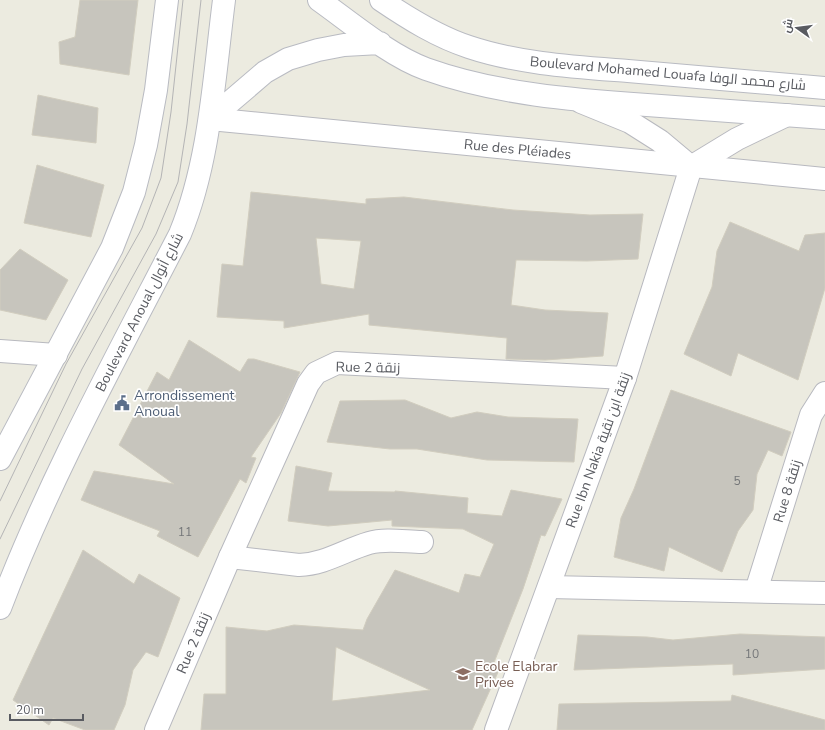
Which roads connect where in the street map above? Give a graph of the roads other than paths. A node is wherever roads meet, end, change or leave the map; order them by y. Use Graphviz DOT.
graph roads {
  1 [pos="167,0"];
  2 [pos="224,0"];
  3 [pos="319,0"];
  4 [pos="382,0"];
  5 [pos="380,43"];
  6 [pos="825,88"];
  7 [pos="577,100"];
  8 [pos="788,115"];
  9 [pos="825,118"];
  10 [pos="210,119"];
  11 [pos="691,166"];
  12 [pos="825,179"];
  13 [pos="0,350"];
  14 [pos="56,355"];
  15 [pos="625,378"];
  16 [pos="825,393"];
  17 [pos="0,459"];
  18 [pos="422,542"];
  19 [pos="230,557"];
  20 [pos="549,587"];
  21 [pos="756,592"];
  22 [pos="825,593"];
  23 [pos="0,608"];
  24 [pos="156,730"];
  25 [pos="496,730"];
  1 -- 14 [label="street"];
  2 -- 10 [label="street, Boulevard Anoual شارع أنوال"];
  3 -- 5 [label="street"];
  4 -- 6 [label="street, Boulevard Mohamed Louafa شارع محمد الوفا"];
  5 -- 7 [label="street"];
  5 -- 10 [label="street"];
  7 -- 8 [label="street"];
  7 -- 11 [label="street"];
  8 -- 9 [label="street"];
  8 -- 11 [label="street"];
  10 -- 11 [label="street, Rue des Pléiades"];
  10 -- 23 [label="street, Boulevard Anoual شارع أنوال"];
  11 -- 12 [label="street, Rue des Pléiades"];
  11 -- 15 [label="street, Rue Ibn Nakia زنقة ابن نقية"];
  13 -- 14 [label="street"];
  14 -- 17 [label="street"];
  15 -- 19 [label="street, Rue 2 زنقة"];
  15 -- 20 [label="street, Rue Ibn Nakia زنقة ابن نقية"];
  16 -- 21 [label="street, Rue 8 زنقة"];
  18 -- 19 [label="street"];
  19 -- 24 [label="street, Rue 2 زنقة"];
  20 -- 21 [label="street"];
  20 -- 25 [label="street, Rue Ibn Nakia زنقة ابن نقية"];
  21 -- 22 [label="street"];
}
